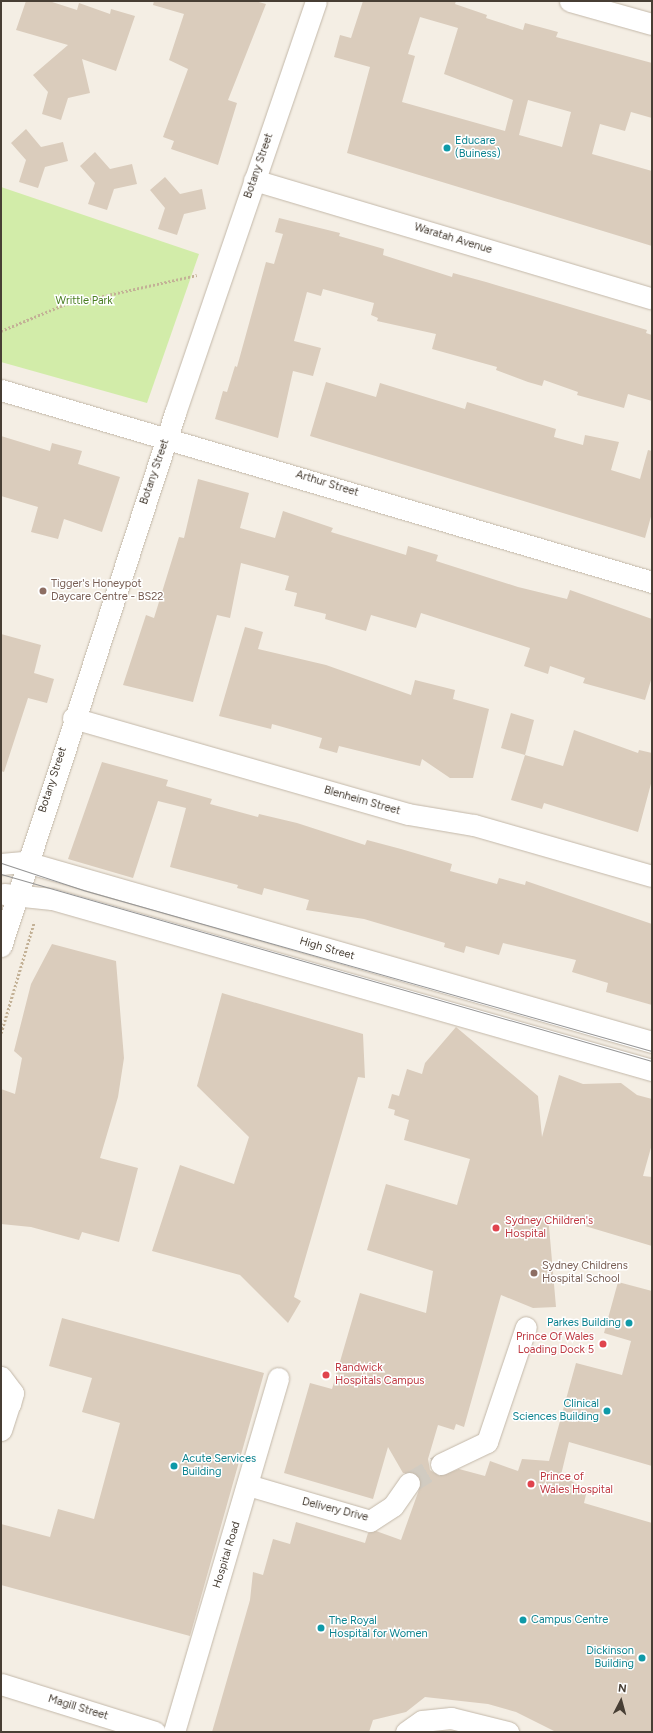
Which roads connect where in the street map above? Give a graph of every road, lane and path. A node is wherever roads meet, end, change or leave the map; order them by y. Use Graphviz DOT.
graph roads {
  1 [pos="316,1"];
  2 [pos="570,1"];
  3 [pos="652,24"];
  4 [pos="254,180"];
  5 [pos="197,275"];
  6 [pos="652,299"];
  7 [pos="1,331"];
  8 [pos="1,390"];
  9 [pos="167,437"];
  10 [pos="652,582"];
  11 [pos="74,718"];
  12 [pos="26,862"];
  13 [pos="1,864"];
  14 [pos="652,876"];
  15 [pos="8,894"];
  16 [pos="34,922"];
  17 [pos="1,946"];
  18 [pos="1,1033"];
  19 [pos="652,1042"];
  20 [pos="652,1070"];
  21 [pos="526,1327"];
  22 [pos="1,1377"];
  23 [pos="278,1378"];
  24 [pos="4,1410"];
  25 [pos="1,1430"];
  26 [pos="441,1464"];
  27 [pos="408,1483"];
  28 [pos="248,1485"];
  29 [pos="1,1684"];
  30 [pos="155,1732"];
  31 [pos="174,1732"];
  32 [pos="406,1732"];
  33 [pos="508,1732"];
  1 -- 4 [label="street, Botany Street"];
  2 -- 3 [label="street"];
  4 -- 6 [label="street, Waratah Avenue"];
  4 -- 9 [label="street, Botany Street"];
  5 -- 7 [label="path"];
  8 -- 9 [label="street, Arthur Street"];
  9 -- 10 [label="street, Arthur Street"];
  9 -- 11 [label="street, Botany Street"];
  11 -- 12 [label="street, Botany Street"];
  11 -- 14 [label="street, Blenheim Street"];
  12 -- 13 [label="street, High Street"];
  12 -- 15 [label="street, Botany Street"];
  12 -- 19 [label="street, High Street"];
  15 -- 17 [label="street, Botany Street"];
  15 -- 20 [label="street"];
  16 -- 18 [label="path"];
  21 -- 26 [label="street"];
  22 -- 24 [label="street"];
  23 -- 28 [label="street, Hospital Road"];
  24 -- 25 [label="street"];
  27 -- 28 [label="street, Delivery Drive"];
  28 -- 31 [label="street, Hospital Road"];
  29 -- 30 [label="street, Magill Street"];
  32 -- 33 [label="street"];
}
